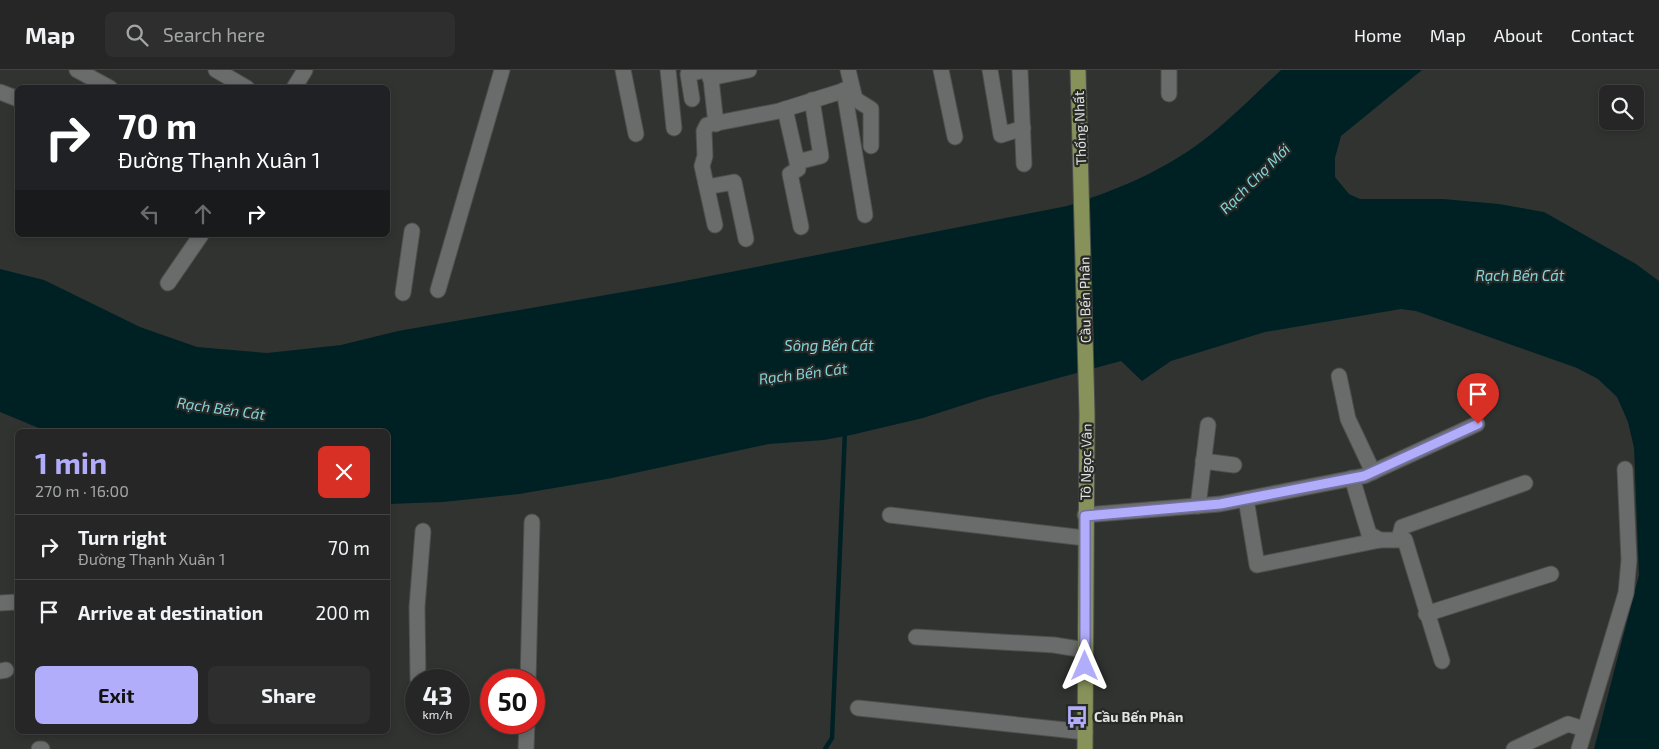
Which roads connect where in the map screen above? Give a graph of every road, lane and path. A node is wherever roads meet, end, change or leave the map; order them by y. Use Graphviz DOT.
graph roads {
  1 [pos="78,70"];
  2 [pos="216,70"];
  3 [pos="305,70"];
  4 [pos="502,70"];
  5 [pos="623,70"];
  6 [pos="668,70"];
  7 [pos="749,70"];
  8 [pos="848,70"];
  9 [pos="941,70"];
  10 [pos="990,70"];
  11 [pos="1020,70"];
  12 [pos="1078,70"];
  13 [pos="1169,70"];
  14 [pos="708,73"];
  15 [pos="105,85"];
  16 [pos="242,85"];
  17 [pos="296,85"];
  18 [pos="848,89"];
  19 [pos="0,92"];
  20 [pos="1168,94"];
  21 [pos="692,98"];
  22 [pos="15,99"];
  23 [pos="812,100"];
  24 [pos="785,109"];
  25 [pos="716,124"];
  26 [pos="674,128"];
  27 [pos="1023,128"];
  28 [pos="636,134"];
  29 [pos="955,137"];
  30 [pos="871,146"];
  31 [pos="797,162"];
  32 [pos="1024,164"];
  33 [pos="1083,185"];
  34 [pos="707,187"];
  35 [pos="864,216"];
  36 [pos="715,225"];
  37 [pos="800,227"];
  38 [pos="412,231"];
  39 [pos="196,239"];
  40 [pos="746,239"];
  41 [pos="168,283"];
  42 [pos="438,290"];
  43 [pos="403,293"];
  44 [pos="1339,376"];
  45 [pos="1087,414"];
  46 [pos="1478,424"];
  47 [pos="1208,425"];
  48 [pos="1203,461"];
  49 [pos="1234,465"];
  50 [pos="1625,469"];
  51 [pos="1373,472"];
  52 [pos="1352,478"];
  53 [pos="1525,483"];
  54 [pos="1246,499"];
  55 [pos="1198,506"];
  56 [pos="890,515"];
  57 [pos="1085,516"];
  58 [pos="532,522"];
  59 [pos="422,531"];
  60 [pos="1085,538"];
  61 [pos="1399,539"];
  62 [pos="1380,540"];
  63 [pos="1551,574"];
  64 [pos="15,602"];
  65 [pos="0,603"];
  66 [pos="1426,614"];
  67 [pos="916,637"];
  68 [pos="1085,650"];
  69 [pos="1442,661"];
  70 [pos="418,669"];
  71 [pos="528,669"];
  72 [pos="858,708"];
  73 [pos="1584,729"];
  74 [pos="1085,732"];
  75 [pos="527,734"];
  76 [pos="526,749"];
  77 [pos="1085,749"];
  78 [pos="1514,749"];
  79 [pos="1579,749"];
  1 -- 15 [label="street"];
  2 -- 16 [label="street"];
  3 -- 17 [label="street"];
  4 -- 42 [label="street"];
  5 -- 28 [label="street"];
  6 -- 26 [label="street"];
  7 -- 14 [label="street"];
  8 -- 18 [label="street"];
  9 -- 29 [label="street"];
  10 -- 27 [label="street"];
  11 -- 27 [label="street"];
  12 -- 33 [label="main road, Thống Nhất"];
  13 -- 20 [label="street"];
  14 -- 21 [label="street"];
  14 -- 25 [label="street"];
  18 -- 23 [label="street"];
  18 -- 30 [label="street"];
  18 -- 35 [label="street"];
  19 -- 22 [label="street"];
  23 -- 24 [label="street"];
  23 -- 31 [label="street"];
  24 -- 25 [label="street"];
  24 -- 31 [label="street"];
  25 -- 34 [label="street"];
  27 -- 32 [label="street"];
  31 -- 37 [label="street"];
  33 -- 45 [label="main road, Cầu Bến Phân"];
  34 -- 36 [label="street"];
  34 -- 40 [label="street"];
  38 -- 43 [label="street"];
  39 -- 41 [label="street"];
  44 -- 51 [label="street"];
  45 -- 57 [label="main road, Tô Ngọc Vân"];
  46 -- 51 [label="street"];
  47 -- 48 [label="street"];
  48 -- 49 [label="street"];
  48 -- 55 [label="street"];
  50 -- 73 [label="street"];
  51 -- 52 [label="street"];
  52 -- 54 [label="street"];
  52 -- 62 [label="street"];
  53 -- 61 [label="street"];
  54 -- 55 [label="street"];
  54 -- 62 [label="street"];
  55 -- 57 [label="street"];
  56 -- 60 [label="street"];
  57 -- 60 [label="main road, Tô Ngọc Vân"];
  58 -- 71 [label="street"];
  59 -- 70 [label="street"];
  60 -- 68 [label="main road, Tô Ngọc Vân"];
  61 -- 62 [label="street"];
  61 -- 66 [label="street"];
  63 -- 66 [label="street"];
  64 -- 65 [label="street"];
  66 -- 69 [label="street"];
  67 -- 68 [label="street"];
  68 -- 74 [label="main road, Tô Ngọc Vân"];
  72 -- 74 [label="street"];
  73 -- 78 [label="street"];
  73 -- 79 [label="street"];
  74 -- 77 [label="main road, Tô Ngọc Vân"];
  75 -- 76 [label="street"];
}
